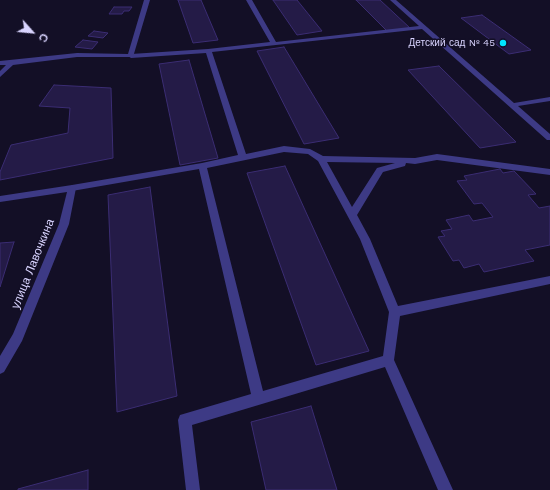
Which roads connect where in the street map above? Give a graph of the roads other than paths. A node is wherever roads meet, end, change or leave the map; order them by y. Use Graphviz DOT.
graph roads {
  1 [pos="147,0"];
  2 [pos="249,0"];
  3 [pos="393,0"];
  4 [pos="424,27"];
  5 [pos="274,44"];
  6 [pos="208,52"];
  7 [pos="131,56"];
  8 [pos="0,63"];
  9 [pos="11,63"];
  10 [pos="0,75"];
  11 [pos="550,99"];
  12 [pos="512,105"];
  13 [pos="550,138"];
  14 [pos="243,157"];
  15 [pos="321,159"];
  16 [pos="415,161"];
  17 [pos="202,166"];
  18 [pos="550,172"];
  19 [pos="72,188"];
  20 [pos="0,199"];
  21 [pos="352,215"];
  22 [pos="550,280"];
  23 [pos="395,312"];
  24 [pos="388,360"];
  25 [pos="0,368"];
  26 [pos="258,398"];
  27 [pos="193,490"];
  28 [pos="446,490"];
  1 -- 7 [label="street"];
  2 -- 5 [label="street"];
  3 -- 4 [label="street"];
  4 -- 5 [label="street"];
  4 -- 12 [label="street"];
  5 -- 6 [label="street"];
  6 -- 7 [label="street"];
  6 -- 14 [label="street"];
  7 -- 9 [label="street"];
  8 -- 9 [label="street"];
  9 -- 10 [label="street"];
  11 -- 12 [label="street"];
  12 -- 13 [label="street"];
  14 -- 15 [label="street"];
  14 -- 17 [label="street"];
  15 -- 16 [label="street"];
  15 -- 21 [label="street"];
  16 -- 18 [label="street"];
  16 -- 21 [label="street"];
  17 -- 19 [label="street"];
  17 -- 26 [label="street"];
  19 -- 20 [label="street"];
  19 -- 25 [label="street, улица Лавочкина"];
  21 -- 23 [label="street"];
  22 -- 23 [label="street"];
  23 -- 24 [label="street"];
  24 -- 26 [label="street"];
  24 -- 28 [label="street"];
  26 -- 27 [label="street"];
}
